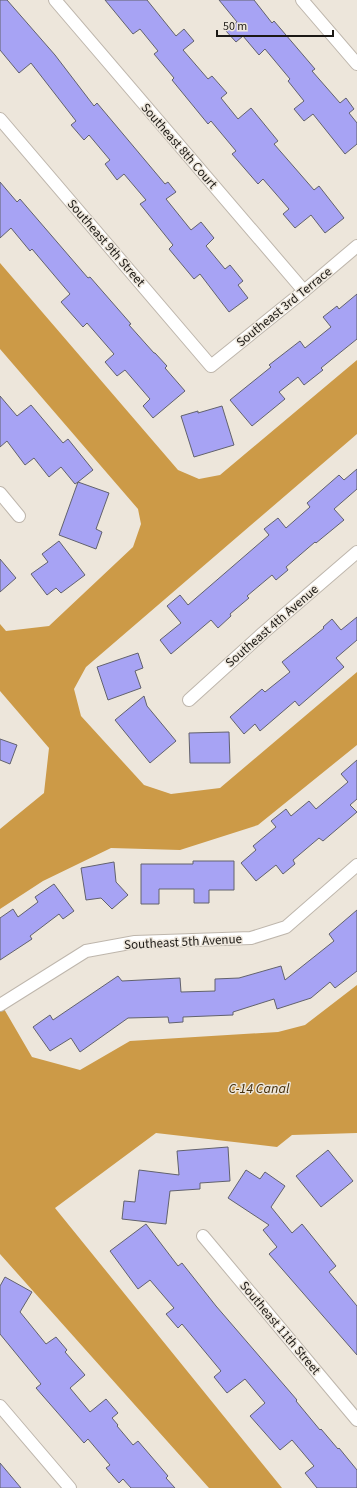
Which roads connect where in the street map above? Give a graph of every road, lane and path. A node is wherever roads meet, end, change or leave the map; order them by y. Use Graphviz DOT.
graph roads {
  1 [pos="54,0"];
  2 [pos="302,0"];
  3 [pos="357,64"];
  4 [pos="0,119"];
  5 [pos="357,246"];
  6 [pos="304,291"];
  7 [pos="211,366"];
  8 [pos="0,493"];
  9 [pos="19,516"];
  10 [pos="357,552"];
  11 [pos="189,700"];
  12 [pos="357,865"];
  13 [pos="0,1005"];
  14 [pos="204,1236"];
  15 [pos="0,1406"];
  16 [pos="357,1420"];
  17 [pos="70,1488"];
  1 -- 6 [label="street, Southeast 8th Court"];
  2 -- 3 [label="street"];
  4 -- 7 [label="street, Southeast 9th Street"];
  5 -- 6 [label="street, Southeast 3rd Terrace"];
  6 -- 7 [label="street, Southeast 3rd Terrace"];
  8 -- 9 [label="street"];
  10 -- 11 [label="street, Southeast 4th Avenue"];
  12 -- 13 [label="street, Southeast 5th Avenue"];
  14 -- 16 [label="street, Southeast 11th Street"];
  15 -- 17 [label="street"];
}
